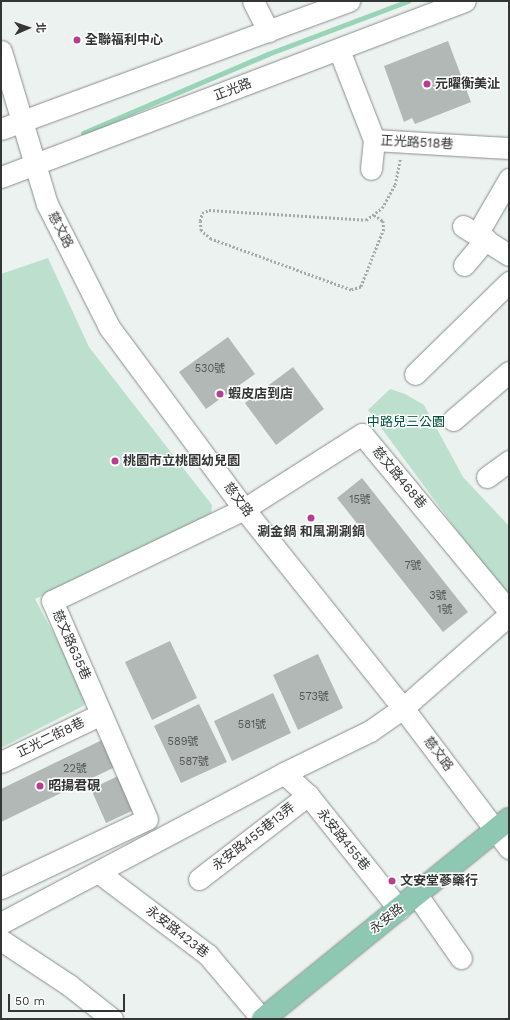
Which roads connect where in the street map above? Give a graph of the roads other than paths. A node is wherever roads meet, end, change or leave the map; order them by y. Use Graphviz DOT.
graph roads {
  1 [pos="253,1"];
  2 [pos="349,1"];
  3 [pos="465,1"];
  4 [pos="268,31"];
  5 [pos="339,50"];
  6 [pos="1,51"];
  7 [pos="23,120"];
  8 [pos="1,129"];
  9 [pos="374,140"];
  10 [pos="509,148"];
  11 [pos="34,166"];
  12 [pos="371,169"];
  13 [pos="1,178"];
  14 [pos="509,179"];
  15 [pos="476,233"];
  16 [pos="509,255"];
  17 [pos="464,265"];
  18 [pos="509,282"];
  19 [pos="509,372"];
  20 [pos="415,374"];
  21 [pos="453,420"];
  22 [pos="509,461"];
  23 [pos="487,477"];
  24 [pos="244,508"];
  25 [pos="509,611"];
  26 [pos="509,615"];
  27 [pos="403,708"];
  28 [pos="101,714"];
  29 [pos="1,762"];
  30 [pos="284,773"];
  31 [pos="308,796"];
  32 [pos="502,824"];
  33 [pos="509,848"];
  34 [pos="98,872"];
  35 [pos="199,879"];
  36 [pos="1,888"];
  37 [pos="417,895"];
  38 [pos="399,909"];
  39 [pos="1,923"];
  40 [pos="1,940"];
  41 [pos="462,958"];
  42 [pos="112,1019"];
  43 [pos="263,1019"];
  1 -- 4 [label="street"];
  2 -- 4 [label="street"];
  3 -- 5 [label="street, 正光路"];
  4 -- 7 [label="street"];
  5 -- 9 [label="street, 正光路518巷"];
  5 -- 11 [label="street, 正光路"];
  6 -- 7 [label="street, 慈文路"];
  7 -- 8 [label="street"];
  7 -- 11 [label="street, 慈文路"];
  9 -- 10 [label="street, 正光路518巷"];
  9 -- 12 [label="street"];
  11 -- 13 [label="street, 正光路"];
  11 -- 24 [label="street, 慈文路"];
  14 -- 15 [label="street"];
  15 -- 16 [label="street"];
  15 -- 17 [label="street"];
  18 -- 20 [label="street"];
  19 -- 21 [label="street"];
  22 -- 23 [label="street"];
  24 -- 25 [label="street, 慈文路468巷"];
  24 -- 27 [label="street, 慈文路"];
  24 -- 28 [label="street, 慈文路635巷"];
  26 -- 27 [label="street"];
  27 -- 30 [label="street"];
  27 -- 32 [label="street, 慈文路"];
  28 -- 29 [label="street, 正光二街8巷"];
  28 -- 36 [label="street, 慈文路635巷"];
  30 -- 31 [label="street, 永安路455巷"];
  30 -- 34 [label="street"];
  31 -- 35 [label="street, 永安路455巷13弄"];
  31 -- 38 [label="street, 永安路455巷"];
  32 -- 33 [label="street, 慈文路"];
  32 -- 37 [label="main road, 永安路"];
  34 -- 39 [label="street"];
  34 -- 43 [label="street, 永安路423巷"];
  37 -- 38 [label="main road, 永安路"];
  37 -- 41 [label="street"];
  38 -- 43 [label="main road, 永安路"];
  40 -- 42 [label="street"];
}
